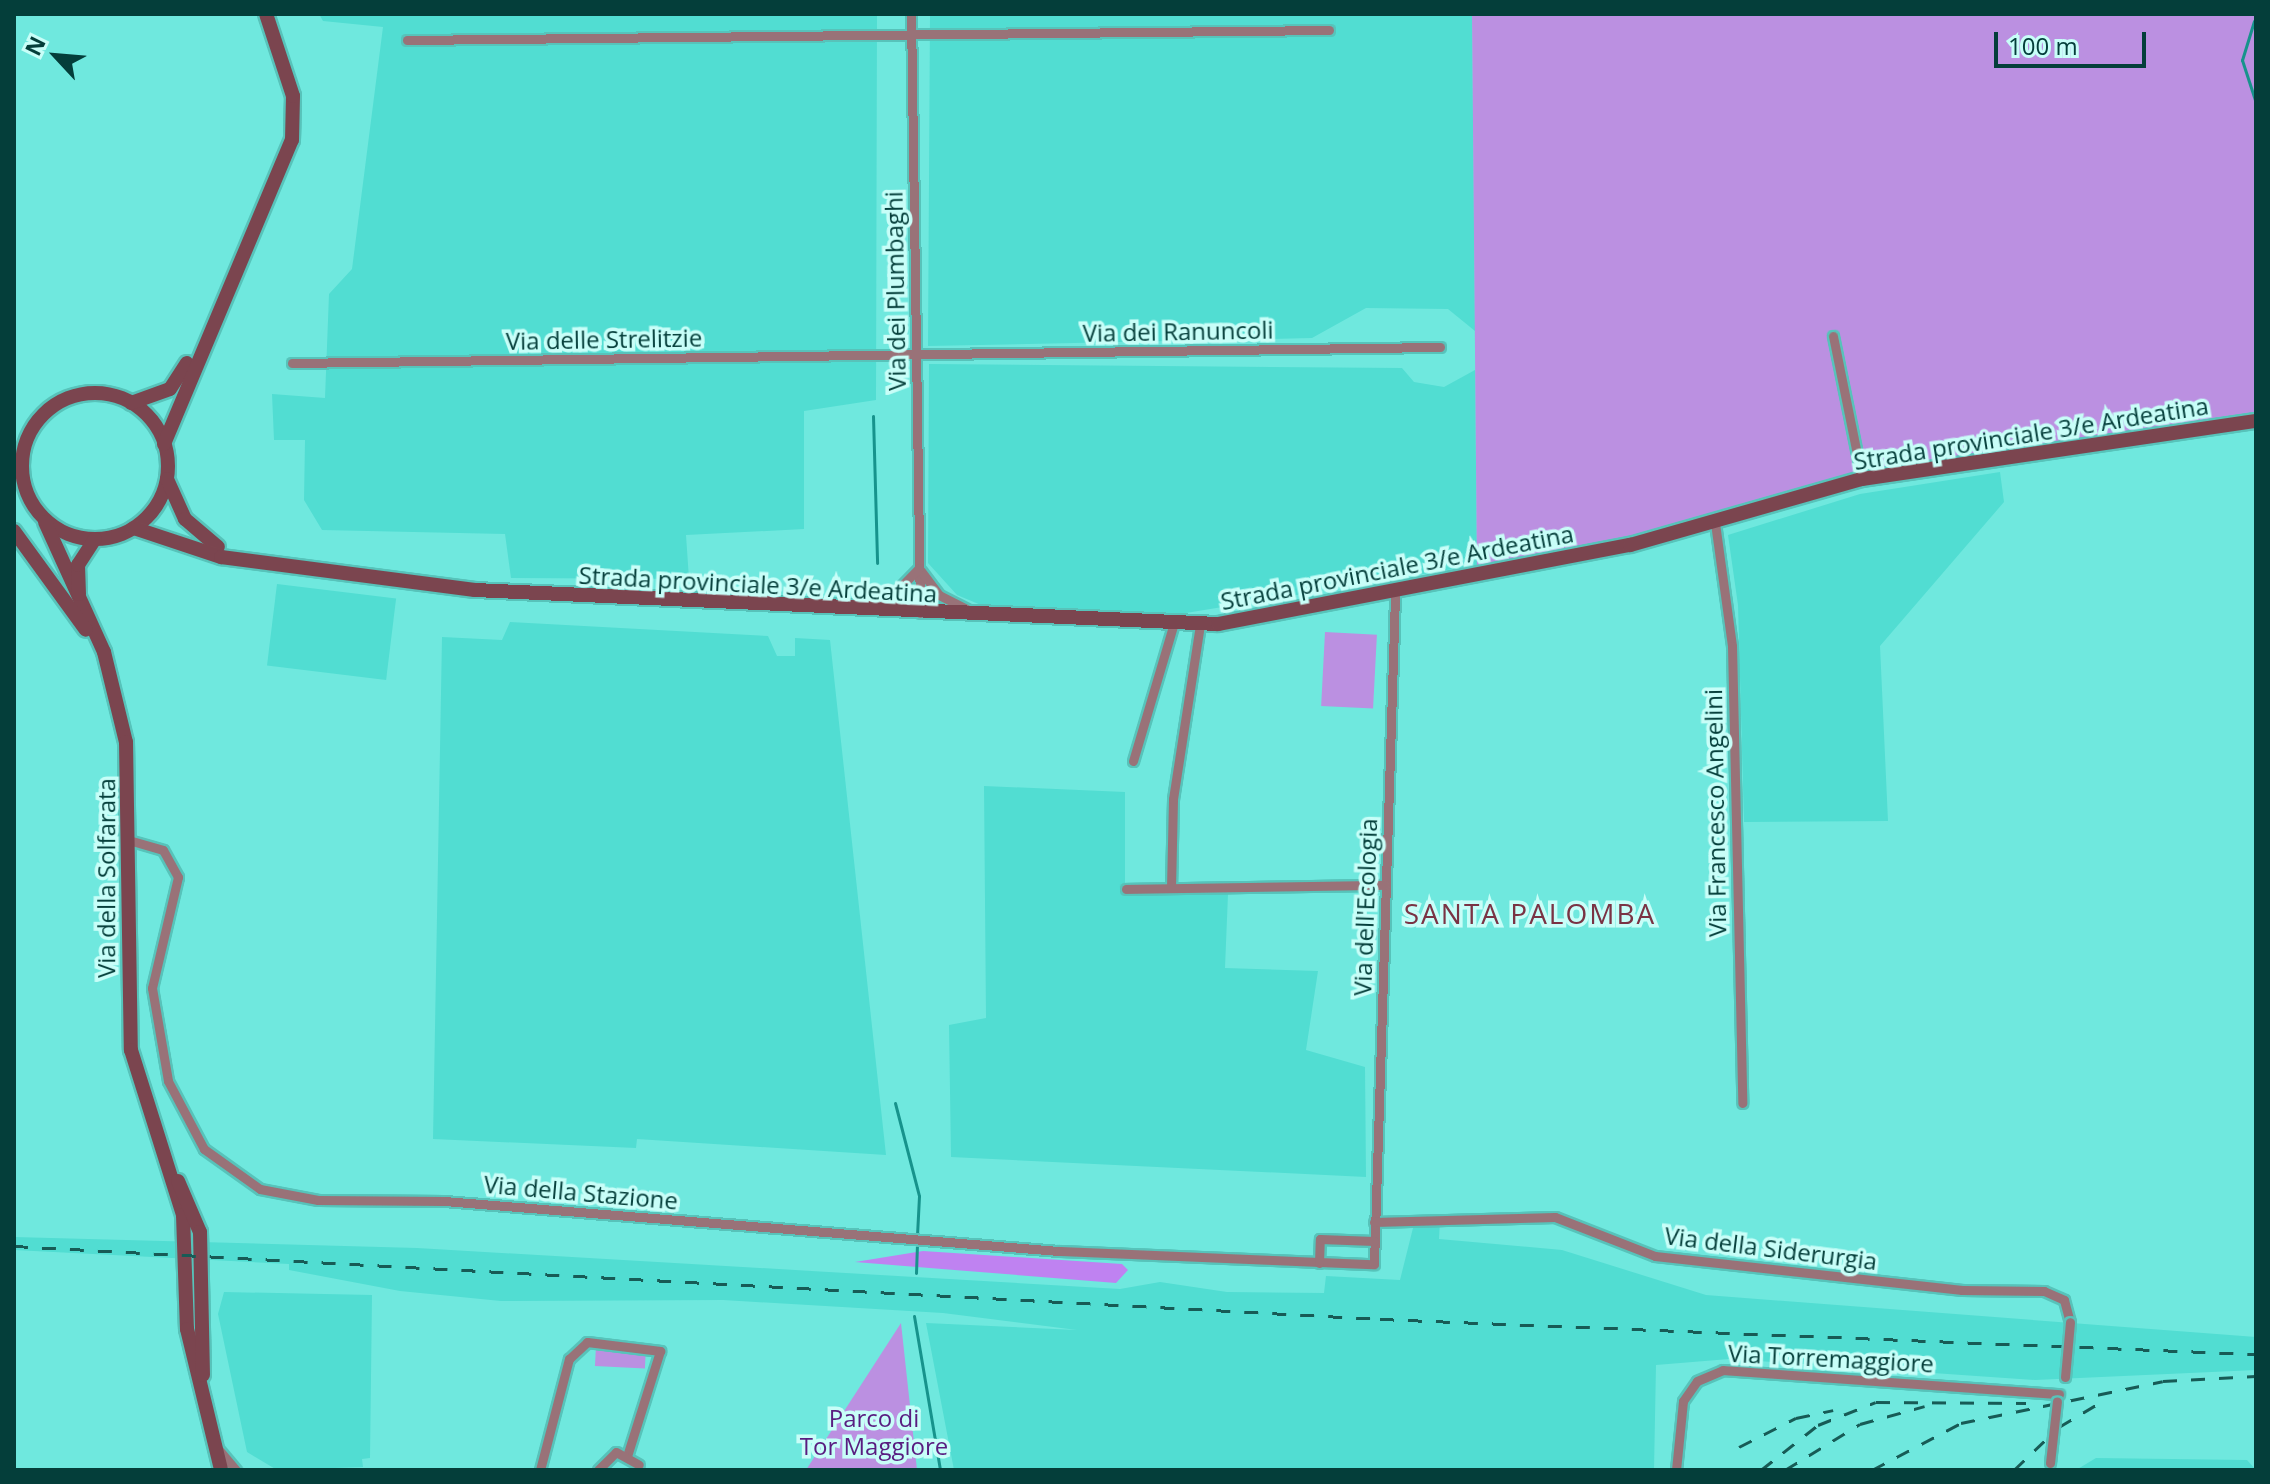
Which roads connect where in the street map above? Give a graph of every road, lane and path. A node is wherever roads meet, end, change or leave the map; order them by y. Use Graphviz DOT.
graph roads {
  1 [pos="266,14"];
  2 [pos="911,14"];
  3 [pos="1329,30"];
  4 [pos="912,33"];
  5 [pos="407,40"];
  6 [pos="1833,336"];
  7 [pos="202,339"];
  8 [pos="1440,347"];
  9 [pos="916,354"];
  10 [pos="292,363"];
  11 [pos="131,403"];
  12 [pos="2256,421"];
  13 [pos="164,444"];
  14 [pos="18,458"];
  15 [pos="167,479"];
  16 [pos="1862,479"];
  17 [pos="14,493"];
  18 [pos="30,499"];
  19 [pos="45,522"];
  20 [pos="1715,523"];
  21 [pos="134,528"];
  22 [pos="14,531"];
  23 [pos="95,539"];
  24 [pos="247,561"];
  25 [pos="919,568"];
  26 [pos="1395,594"];
  27 [pos="79,598"];
  28 [pos="875,611"];
  29 [pos="920,613"];
  30 [pos="985,616"];
  31 [pos="1174,623"];
  32 [pos="1200,625"];
  33 [pos="104,652"];
  34 [pos="1133,761"];
  35 [pos="132,841"];
  36 [pos="1385,885"];
  37 [pos="1171,888"];
  38 [pos="1126,889"];
  39 [pos="1742,1103"];
  40 [pos="1374,1222"];
  41 [pos="1374,1241"];
  42 [pos="1319,1263"];
  43 [pos="2058,1397"];
  44 [pos="214,1441"];
  45 [pos="627,1456"];
  46 [pos="639,1465"];
  47 [pos="2050,1467"];
  48 [pos="221,1470"];
  49 [pos="236,1470"];
  50 [pos="540,1470"];
  51 [pos="598,1470"];
  52 [pos="1676,1470"];
  1 -- 7 [label="main road"];
  2 -- 4 [label="street, Via dei Plumbaghi"];
  3 -- 4 [label="street"];
  4 -- 5 [label="street"];
  4 -- 9 [label="street, Via dei Plumbaghi"];
  6 -- 16 [label="street"];
  7 -- 11 [label="main road"];
  7 -- 13 [label="main road"];
  8 -- 9 [label="street, Via dei Ranuncoli"];
  9 -- 10 [label="street, Via delle Strelitzie"];
  9 -- 25 [label="street, Via dei Plumbaghi"];
  11 -- 13 [label="main road"];
  11 -- 14 [label="main road"];
  12 -- 16 [label="main road, Strada provinciale 3/e Ardeatina"];
  13 -- 15 [label="main road"];
  14 -- 18 [label="main road"];
  15 -- 21 [label="main road"];
  15 -- 24 [label="main road"];
  16 -- 20 [label="main road, Strada provinciale 3/e Ardeatina"];
  17 -- 18 [label="main road"];
  18 -- 19 [label="main road"];
  19 -- 23 [label="main road"];
  19 -- 27 [label="main road, Via della Solfarata"];
  20 -- 26 [label="main road, Strada provinciale 3/e Ardeatina"];
  20 -- 39 [label="street, Via Francesco Angelini"];
  21 -- 23 [label="main road"];
  21 -- 24 [label="main road"];
  22 -- 33 [label="main road"];
  23 -- 27 [label="main road, Via della Solfarata"];
  24 -- 28 [label="main road, Strada provinciale 3/e Ardeatina"];
  25 -- 28 [label="street"];
  25 -- 29 [label="street, Via dei Plumbaghi"];
  25 -- 30 [label="street"];
  26 -- 32 [label="main road, Strada provinciale 3/e Ardeatina"];
  26 -- 36 [label="street, Via dell'Ecologia"];
  27 -- 33 [label="main road, Via della Solfarata"];
  28 -- 29 [label="main road, Strada provinciale 3/e Ardeatina"];
  29 -- 30 [label="main road, Strada provinciale 3/e Ardeatina"];
  30 -- 31 [label="main road, Strada provinciale 3/e Ardeatina"];
  31 -- 32 [label="main road, Strada provinciale 3/e Ardeatina"];
  31 -- 34 [label="street"];
  32 -- 37 [label="street"];
  33 -- 35 [label="main road, Via della Solfarata"];
  35 -- 42 [label="street, Via della Stazione"];
  35 -- 44 [label="main road, Via della Solfarata"];
  36 -- 37 [label="street"];
  36 -- 40 [label="street, Via dell'Ecologia"];
  37 -- 38 [label="street"];
  40 -- 41 [label="street"];
  40 -- 43 [label="street, Via della Siderurgia, bridge"];
  41 -- 42 [label="street, Via della Stazione"];
  41 -- 42 [label="street"];
  43 -- 47 [label="street, Via della Siderurgia, bridge"];
  43 -- 52 [label="street, Via Torremaggiore"];
  44 -- 48 [label="main road, Via della Solfarata"];
  44 -- 49 [label="street"];
  45 -- 46 [label="street"];
  45 -- 50 [label="street"];
  45 -- 51 [label="street"];
}
